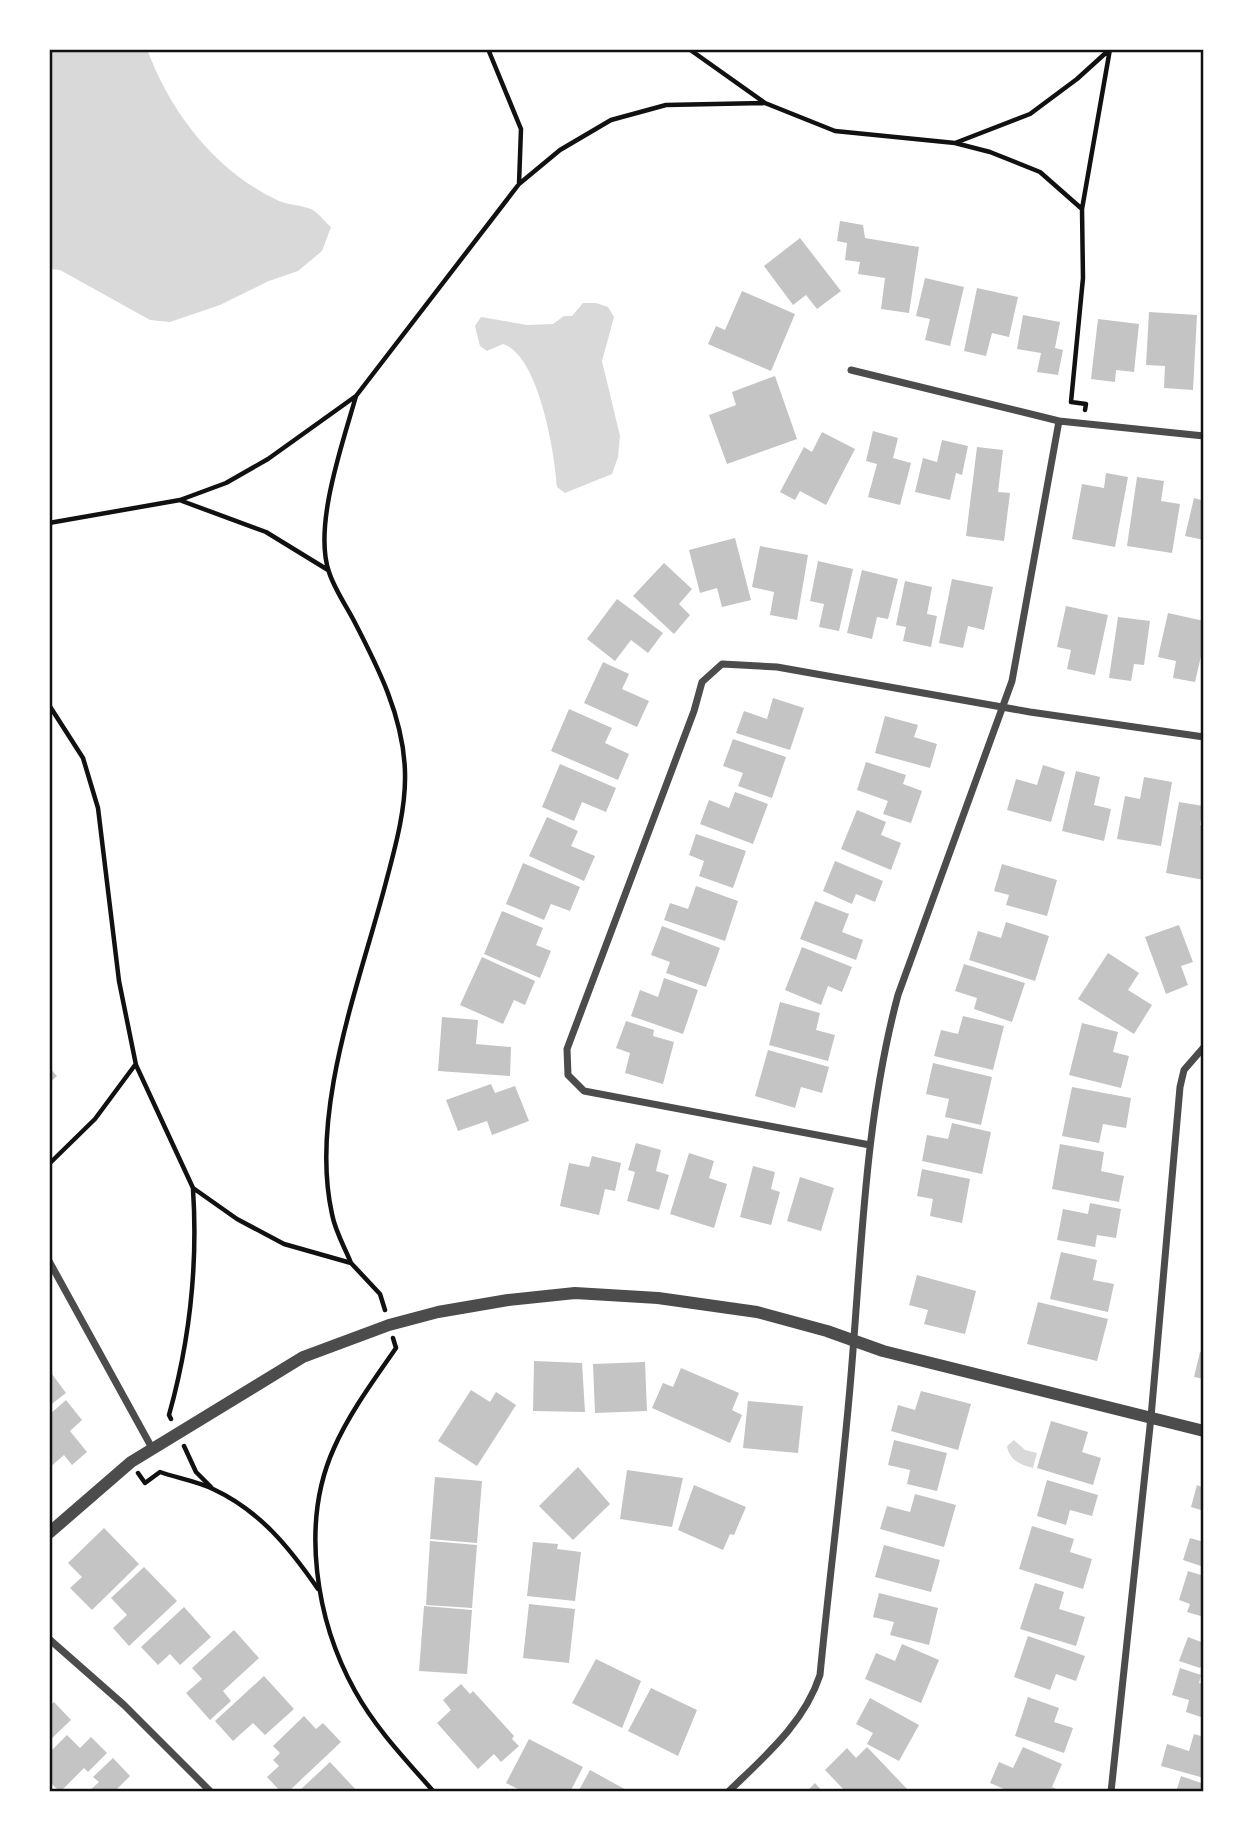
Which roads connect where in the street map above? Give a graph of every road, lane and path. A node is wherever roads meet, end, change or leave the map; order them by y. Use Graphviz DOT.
graph roads {
  1 [pos="488,49"];
  2 [pos="689,49"];
  3 [pos="1110,49"];
  4 [pos="765,103"];
  5 [pos="954,142"];
  6 [pos="519,184"];
  7 [pos="1082,209"];
  8 [pos="850,370"];
  9 [pos="356,396"];
  10 [pos="1059,421"];
  11 [pos="1083,425"];
  12 [pos="1204,436"];
  13 [pos="180,500"];
  14 [pos="49,523"];
  15 [pos="328,571"];
  16 [pos="49,705"];
  17 [pos="1004,707"];
  18 [pos="1204,737"];
  19 [pos="1204,1047"];
  20 [pos="136,1065"];
  21 [pos="870,1145"];
  22 [pos="49,1164"];
  23 [pos="193,1188"];
  24 [pos="49,1261"];
  25 [pos="351,1263"];
  26 [pos="389,1325"];
  27 [pos="854,1340"];
  28 [pos="1151,1417"];
  29 [pos="1204,1431"];
  30 [pos="178,1433"];
  31 [pos="152,1448"];
  32 [pos="131,1462"];
  33 [pos="211,1488"];
  34 [pos="49,1533"];
  35 [pos="319,1590"];
  36 [pos="49,1639"];
  37 [pos="211,1792"];
  38 [pos="434,1792"];
  39 [pos="728,1792"];
  40 [pos="1111,1792"];
  1 -- 6 [label="path"];
  2 -- 4 [label="path"];
  3 -- 5 [label="path"];
  3 -- 7 [label="path"];
  4 -- 5 [label="path"];
  4 -- 6 [label="path"];
  5 -- 7 [label="path"];
  6 -- 9 [label="path"];
  7 -- 11 [label="path"];
  8 -- 10 [label="street"];
  9 -- 13 [label="path"];
  9 -- 15 [label="path"];
  10 -- 11 [label="street"];
  10 -- 17 [label="street"];
  11 -- 12 [label="street"];
  13 -- 14 [label="path"];
  13 -- 15 [label="path"];
  15 -- 25 [label="path"];
  16 -- 20 [label="path"];
  17 -- 18 [label="street"];
  17 -- 21 [label="street"];
  17 -- 21 [label="street"];
  19 -- 28 [label="street"];
  20 -- 22 [label="path"];
  20 -- 23 [label="path"];
  21 -- 27 [label="street"];
  23 -- 25 [label="path"];
  23 -- 30 [label="path"];
  24 -- 31 [label="street"];
  25 -- 26 [label="path"];
  26 -- 27 [label="street"];
  26 -- 30 [label="street"];
  26 -- 35 [label="path"];
  27 -- 28 [label="street"];
  27 -- 39 [label="street"];
  28 -- 29 [label="street"];
  28 -- 40 [label="street"];
  30 -- 31 [label="street"];
  30 -- 33 [label="path"];
  31 -- 32 [label="street"];
  32 -- 33 [label="path"];
  32 -- 34 [label="street"];
  33 -- 35 [label="path"];
  35 -- 38 [label="path"];
  36 -- 37 [label="street"];
}
